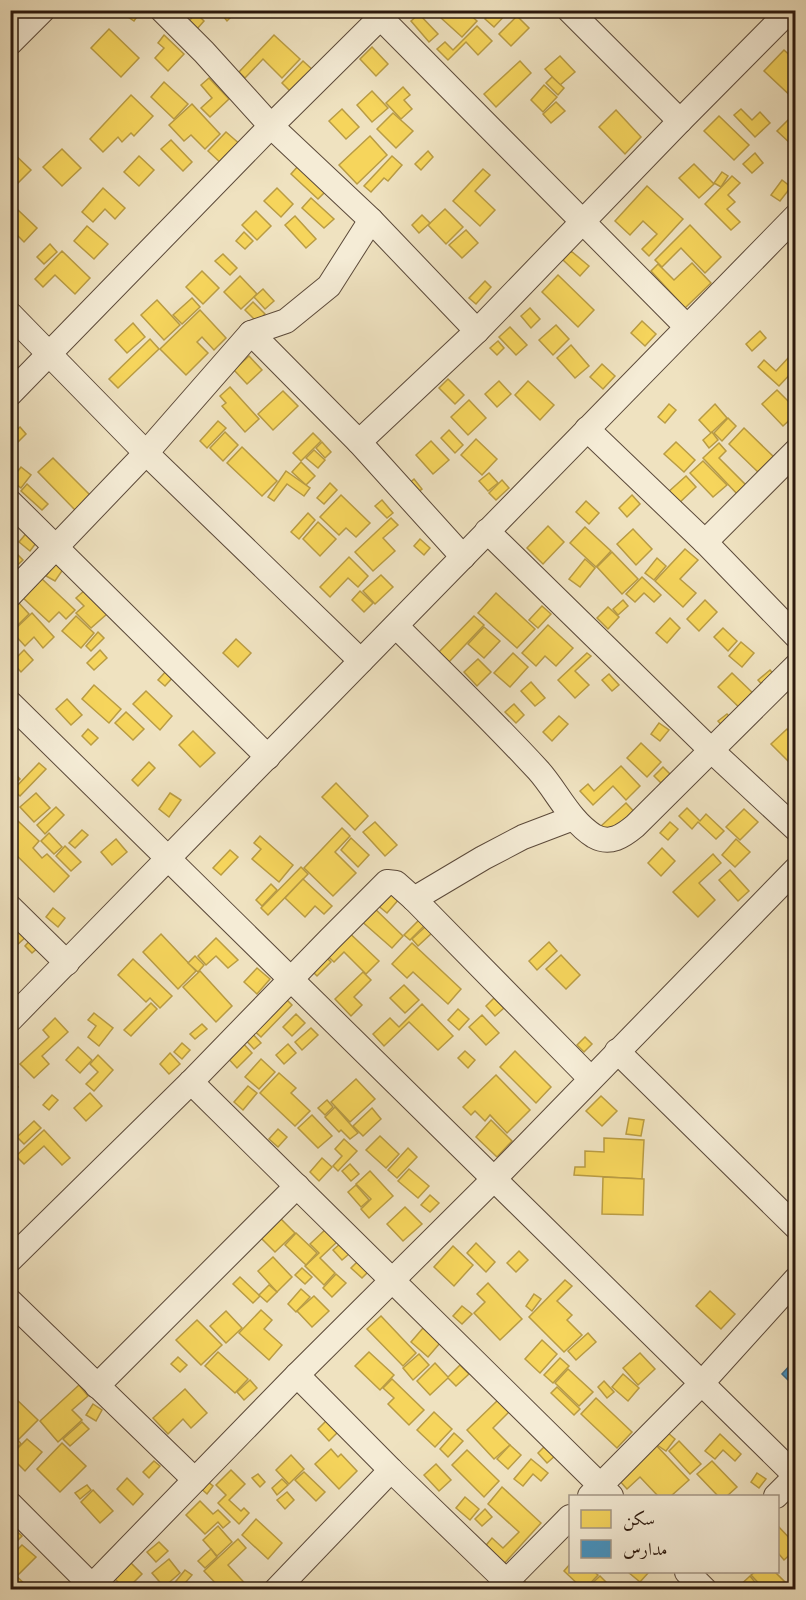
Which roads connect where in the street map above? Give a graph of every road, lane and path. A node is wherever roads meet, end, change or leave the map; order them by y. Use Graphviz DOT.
graph roads {
  1 [pos="43,10"];
  2 [pos="162,10"];
  3 [pos="572,11"];
  4 [pos="790,11"];
  5 [pos="380,13"];
  6 [pos="795,16"];
  7 [pos="10,44"];
  8 [pos="680,120"];
  9 [pos="271,126"];
  10 [pos="371,220"];
  11 [pos="583,223"];
  12 [pos="793,223"];
  13 [pos="10,314"];
  14 [pos="687,327"];
  15 [pos="477,331"];
  16 [pos="251,333"];
  17 [pos="49,353"];
  18 [pos="10,394"];
  19 [pos="587,429"];
  20 [pos="359,442"];
  21 [pos="795,451"];
  22 [pos="146,453"];
  23 [pos="10,502"];
  24 [pos="487,531"];
  25 [pos="705,542"];
  26 [pos="57,548"];
  27 [pos="463,557"];
  28 [pos="10,595"];
  29 [pos="396,626"];
  30 [pos="795,636"];
  31 [pos="361,661"];
  32 [pos="795,666"];
  33 [pos="10,703"];
  34 [pos="712,751"];
  35 [pos="267,757"];
  36 [pos="573,818"];
  37 [pos="795,829"];
  38 [pos="168,858"];
  39 [pos="795,869"];
  40 [pos="414,899"];
  41 [pos="10,907"];
  42 [pos="67,963"];
  43 [pos="290,979"];
  44 [pos="10,1020"];
  45 [pos="617,1051"];
  46 [pos="590,1078"];
  47 [pos="192,1082"];
  48 [pos="494,1179"];
  49 [pos="297,1186"];
  50 [pos="795,1227"];
  51 [pos="10,1260"];
  52 [pos="795,1279"];
  53 [pos="392,1280"];
  54 [pos="10,1301"];
  55 [pos="297,1375"];
  56 [pos="701,1384"];
  57 [pos="97,1386"];
  58 [pos="390,1470"];
  59 [pos="795,1476"];
  60 [pos="195,1480"];
  61 [pos="600,1493"];
  62 [pos="778,1495"];
  63 [pos="10,1504"];
  64 [pos="569,1517"];
  65 [pos="289,1585"];
  66 [pos="502,1585"];
  67 [pos="92,1588"];
  1 -- 7 [label="street"];
  2 -- 9 [label="street"];
  3 -- 8 [label="street"];
  4 -- 6 [label="street"];
  4 -- 8 [label="street"];
  5 -- 9 [label="street"];
  5 -- 11 [label="street"];
  8 -- 11 [label="street"];
  9 -- 10 [label="street"];
  9 -- 17 [label="street"];
  10 -- 15 [label="street"];
  10 -- 16 [label="street"];
  11 -- 14 [label="street"];
  11 -- 15 [label="street"];
  12 -- 14 [label="street"];
  13 -- 17 [label="street"];
  14 -- 19 [label="street"];
  15 -- 20 [label="street"];
  16 -- 20 [label="street"];
  16 -- 22 [label="street"];
  17 -- 18 [label="street"];
  17 -- 22 [label="street"];
  19 -- 24 [label="street"];
  19 -- 25 [label="street"];
  20 -- 27 [label="street"];
  21 -- 25 [label="street"];
  22 -- 26 [label="street"];
  22 -- 31 [label="street"];
  23 -- 26 [label="street"];
  24 -- 27 [label="street"];
  24 -- 34 [label="street"];
  25 -- 30 [label="street"];
  26 -- 28 [label="street"];
  26 -- 35 [label="street"];
  27 -- 29 [label="street"];
  29 -- 31 [label="street"];
  29 -- 36 [label="street"];
  31 -- 35 [label="street"];
  32 -- 34 [label="street"];
  33 -- 38 [label="street"];
  34 -- 36 [label="street"];
  34 -- 37 [label="street"];
  35 -- 38 [label="street"];
  36 -- 40 [label="street"];
  38 -- 42 [label="street"];
  38 -- 43 [label="street"];
  39 -- 45 [label="street"];
  40 -- 43 [label="street"];
  40 -- 46 [label="street"];
  41 -- 42 [label="street"];
  42 -- 44 [label="street"];
  43 -- 47 [label="street"];
  43 -- 48 [label="street"];
  45 -- 46 [label="street"];
  45 -- 50 [label="street"];
  46 -- 48 [label="street"];
  47 -- 49 [label="street"];
  47 -- 51 [label="street"];
  48 -- 53 [label="street"];
  48 -- 56 [label="street"];
  49 -- 53 [label="street"];
  49 -- 57 [label="street"];
  52 -- 56 [label="street"];
  53 -- 55 [label="street"];
  53 -- 61 [label="street"];
  54 -- 57 [label="street"];
  55 -- 58 [label="street"];
  55 -- 60 [label="street"];
  56 -- 59 [label="street"];
  56 -- 61 [label="street"];
  57 -- 60 [label="street"];
  58 -- 65 [label="street"];
  58 -- 66 [label="street"];
  59 -- 62 [label="street"];
  60 -- 67 [label="street"];
  63 -- 67 [label="street"];
  64 -- 66 [label="street"];
}
